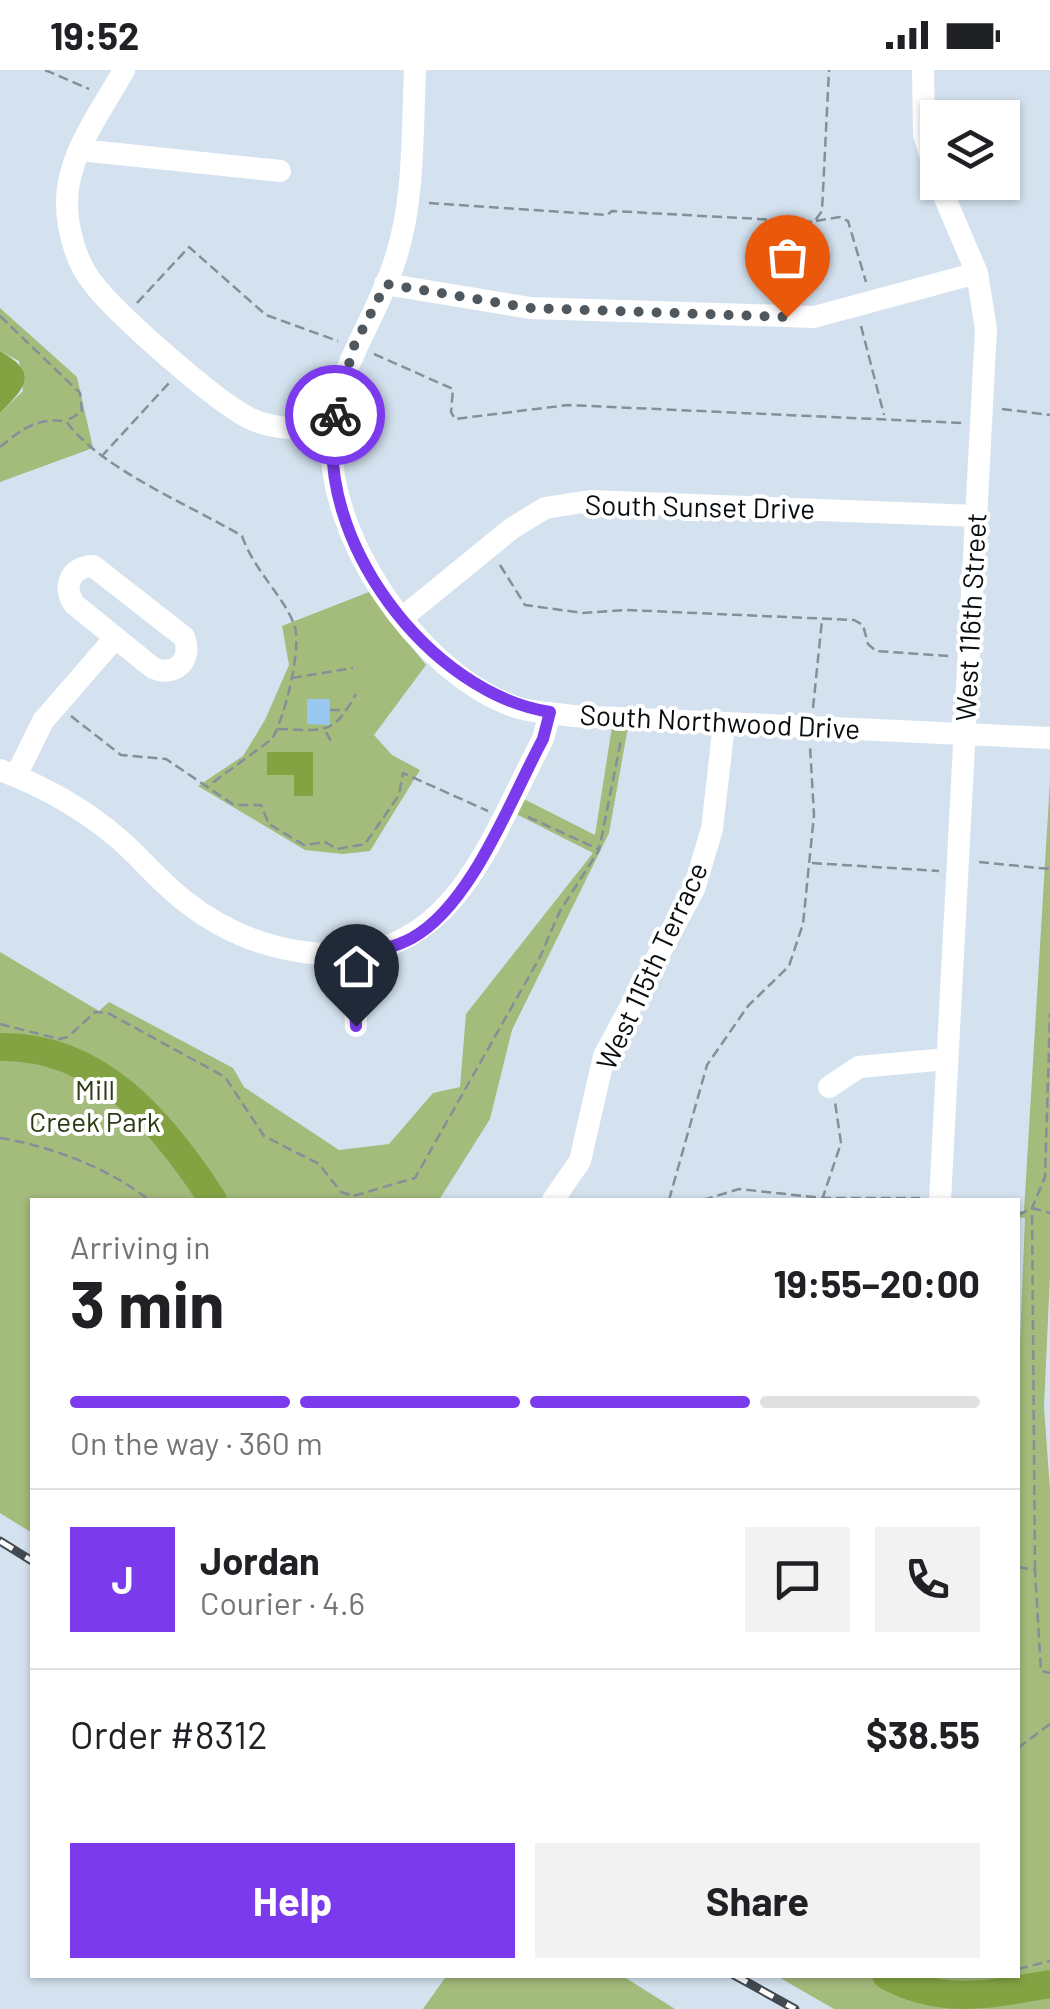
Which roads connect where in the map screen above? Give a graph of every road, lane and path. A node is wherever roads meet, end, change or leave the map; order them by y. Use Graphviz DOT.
graph roads {
  1 [pos="44,70"];
  2 [pos="124,70"];
  3 [pos="416,70"];
  4 [pos="829,70"];
  5 [pos="923,70"];
  6 [pos="110,96"];
  7 [pos="923,100"];
  8 [pos="80,150"];
  9 [pos="280,171"];
  10 [pos="408,200"];
  11 [pos="946,200"];
  12 [pos="977,272"];
  13 [pos="386,284"];
  14 [pos="0,316"];
  15 [pos="126,316"];
  16 [pos="354,346"];
  17 [pos="184,367"];
  18 [pos="981,415"];
  19 [pos="1050,415"];
  20 [pos="66,421"];
  21 [pos="332,432"];
  22 [pos="0,447"];
  23 [pos="101,457"];
  24 [pos="976,516"];
  25 [pos="489,547"];
  26 [pos="402,618"];
  27 [pos="822,620"];
  28 [pos="115,638"];
  29 [pos="968,656"];
  30 [pos="353,668"];
  31 [pos="290,679"];
  32 [pos="356,694"];
  33 [pos="60,700"];
  34 [pos="330,710"];
  35 [pos="349,710"];
  36 [pos="550,712"];
  37 [pos="724,724"];
  38 [pos="812,727"];
  39 [pos="278,729"];
  40 [pos="306,730"];
  41 [pos="326,730"];
  42 [pos="964,733"];
  43 [pos="1050,738"];
  44 [pos="306,740"];
  45 [pos="332,742"];
  46 [pos="8,773"];
  47 [pos="210,785"];
  48 [pos="505,811"];
  49 [pos="600,850"];
  50 [pos="810,863"];
  51 [pos="958,866"];
  52 [pos="1050,869"];
  53 [pos="353,955"];
  54 [pos="1050,1013"];
  55 [pos="356,1026"];
  56 [pos="947,1059"];
  57 [pos="829,1087"];
  58 [pos="0,1138"];
  59 [pos="146,1198"];
  60 [pos="554,1198"];
  61 [pos="670,1198"];
  62 [pos="710,1198"];
  63 [pos="813,1198"];
  64 [pos="822,1198"];
  65 [pos="934,1198"];
  66 [pos="1032,1208"];
  67 [pos="1050,1213"];
  68 [pos="1020,1214"];
  69 [pos="1020,1567"];
  70 [pos="1036,1570"];
  71 [pos="1050,1673"];
  72 [pos="1050,1724"];
  73 [pos="1020,1746"];
  74 [pos="1050,1961"];
  75 [pos="1020,1968"];
  1 -- 6 [label="path"];
  2 -- 6 [label="street"];
  3 -- 10 [label="street, South Northwood Drive"];
  4 -- 10 [label="path"];
  5 -- 7 [label="street, West 116th Street"];
  6 -- 8 [label="street"];
  8 -- 9 [label="street"];
  8 -- 15 [label="street"];
  10 -- 13 [label="street, South Northwood Drive"];
  11 -- 12 [label="street, West 116th Street"];
  12 -- 13 [label="street"];
  12 -- 18 [label="street, West 116th Street"];
  13 -- 16 [label="street, South Northwood Drive"];
  14 -- 20 [label="path"];
  15 -- 16 [label="path"];
  15 -- 17 [label="street"];
  16 -- 18 [label="path"];
  16 -- 21 [label="street, South Northwood Drive"];
  17 -- 21 [label="street"];
  17 -- 23 [label="path"];
  18 -- 19 [label="path"];
  18 -- 24 [label="street, West 116th Street"];
  20 -- 22 [label="path"];
  20 -- 23 [label="path"];
  21 -- 26 [label="street, South Northwood Drive"];
  23 -- 31 [label="path"];
  24 -- 25 [label="street, South Sunset Drive"];
  24 -- 29 [label="street, West 116th Street"];
  25 -- 26 [label="street, South Sunset Drive"];
  25 -- 27 [label="path"];
  26 -- 36 [label="street, South Northwood Drive"];
  27 -- 29 [label="path"];
  27 -- 38 [label="path"];
  28 -- 28 [label="street"];
  28 -- 33 [label="street"];
  29 -- 42 [label="street, West 116th Street"];
  30 -- 31 [label="path"];
  31 -- 39 [label="path"];
  32 -- 35 [label="path"];
  33 -- 46 [label="street"];
  33 -- 47 [label="path"];
  34 -- 35 [label="path"];
  35 -- 41 [label="path"];
  36 -- 37 [label="street, South Northwood Drive"];
  36 -- 48 [label="street"];
  37 -- 38 [label="street, South Northwood Drive"];
  37 -- 60 [label="street, West 115th Terrace"];
  38 -- 42 [label="street, South Northwood Drive"];
  38 -- 50 [label="path"];
  39 -- 40 [label="path"];
  39 -- 47 [label="path"];
  40 -- 41 [label="path"];
  40 -- 44 [label="path"];
  41 -- 45 [label="path"];
  42 -- 43 [label="street, South Northwood Drive"];
  42 -- 51 [label="street, West 116th Street"];
  46 -- 53 [label="street"];
  47 -- 48 [label="path"];
  48 -- 49 [label="path"];
  48 -- 53 [label="street"];
  50 -- 51 [label="path"];
  50 -- 61 [label="path"];
  51 -- 52 [label="path"];
  51 -- 56 [label="street, West 116th Street"];
  53 -- 55 [label="street"];
  54 -- 66 [label="path"];
  56 -- 57 [label="street"];
  56 -- 65 [label="street, West 116th Street"];
  57 -- 64 [label="path"];
  58 -- 59 [label="path"];
  62 -- 63 [label="path"];
  66 -- 67 [label="path"];
  66 -- 68 [label="path"];
  66 -- 70 [label="path"];
  69 -- 70 [label="path"];
  70 -- 71 [label="path"];
  72 -- 73 [label="path"];
  74 -- 75 [label="path"];
}
